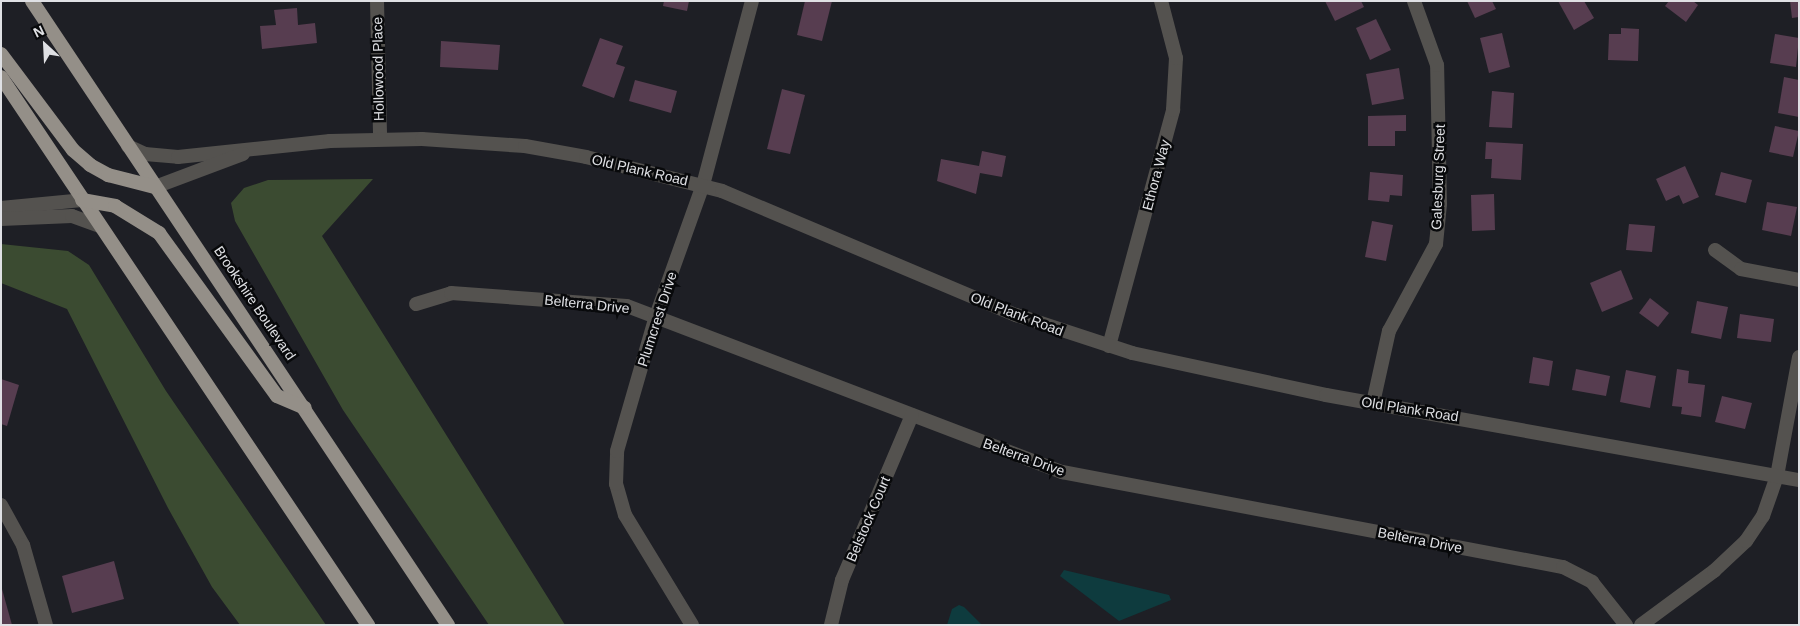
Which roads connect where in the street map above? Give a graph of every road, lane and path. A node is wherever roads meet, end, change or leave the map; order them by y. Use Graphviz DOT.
graph roads {
  1 [pos="32,1"];
  2 [pos="377,1"];
  3 [pos="752,1"];
  4 [pos="1161,1"];
  5 [pos="1414,1"];
  6 [pos="1,54"];
  7 [pos="1,77"];
  8 [pos="380,138"];
  9 [pos="128,146"];
  10 [pos="248,152"];
  11 [pos="703,185"];
  12 [pos="155,187"];
  13 [pos="82,200"];
  14 [pos="1,208"];
  15 [pos="1,219"];
  16 [pos="100,226"];
  17 [pos="1715,250"];
  18 [pos="1799,280"];
  19 [pos="416,304"];
  20 [pos="656,316"];
  21 [pos="1109,346"];
  22 [pos="1799,358"];
  23 [pos="1373,403"];
  24 [pos="304,408"];
  25 [pos="912,415"];
  26 [pos="1777,476"];
  27 [pos="1799,480"];
  28 [pos="1,505"];
  29 [pos="46,625"];
  30 [pos="368,625"];
  31 [pos="448,625"];
  32 [pos="692,625"];
  33 [pos="831,625"];
  34 [pos="1626,625"];
  35 [pos="1641,625"];
  1 -- 9 [label="highway, Brookshire Boulevard"];
  2 -- 8 [label="street, Hollowood Place"];
  3 -- 11 [label="street, Plumcrest Drive"];
  4 -- 21 [label="street, Ethora Way"];
  5 -- 23 [label="street, Galesburg Street"];
  6 -- 12 [label="highway"];
  7 -- 13 [label="highway"];
  8 -- 10 [label="street, Old Plank Road"];
  8 -- 11 [label="street, Old Plank Road"];
  9 -- 10 [label="street, Old Plank Road"];
  9 -- 12 [label="highway, Brookshire Boulevard"];
  10 -- 12 [label="street, Old Plank Road"];
  11 -- 20 [label="street, Plumcrest Drive"];
  11 -- 21 [label="street, Old Plank Road"];
  12 -- 24 [label="highway, Brookshire Boulevard"];
  13 -- 14 [label="street"];
  13 -- 16 [label="highway"];
  13 -- 24 [label="highway"];
  15 -- 16 [label="street"];
  16 -- 30 [label="highway"];
  17 -- 18 [label="street"];
  19 -- 20 [label="street, Belterra Drive"];
  20 -- 25 [label="street, Belterra Drive"];
  20 -- 32 [label="street, Plumcrest Drive"];
  21 -- 23 [label="street, Old Plank Road"];
  22 -- 26 [label="street"];
  23 -- 26 [label="street, Old Plank Road"];
  24 -- 31 [label="highway, Brookshire Boulevard"];
  25 -- 33 [label="street, Belstock Court"];
  25 -- 34 [label="street, Belterra Drive"];
  26 -- 27 [label="street, Old Plank Road"];
  26 -- 35 [label="street"];
  28 -- 29 [label="street"];
}
